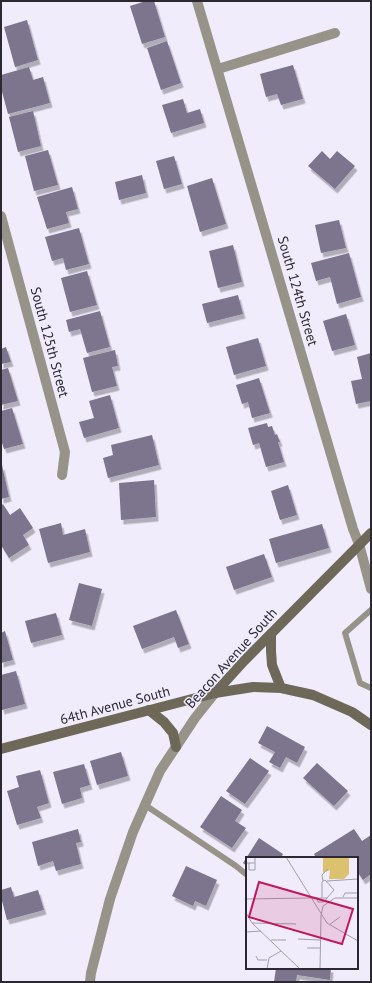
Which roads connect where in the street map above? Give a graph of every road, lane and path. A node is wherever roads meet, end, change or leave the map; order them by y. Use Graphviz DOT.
graph roads {
  1 [pos="197,1"];
  2 [pos="335,33"];
  3 [pos="218,68"];
  4 [pos="1,216"];
  5 [pos="62,475"];
  6 [pos="371,533"];
  7 [pos="359,544"];
  8 [pos="371,589"];
  9 [pos="371,610"];
  10 [pos="271,634"];
  11 [pos="281,688"];
  12 [pos="371,688"];
  13 [pos="214,693"];
  14 [pos="149,710"];
  15 [pos="371,725"];
  16 [pos="176,747"];
  17 [pos="1,749"];
  18 [pos="145,806"];
  19 [pos="246,873"];
  20 [pos="90,982"];
  1 -- 3 [label="street, South 124th Street"];
  2 -- 3 [label="street"];
  3 -- 7 [label="street, South 124th Street"];
  4 -- 5 [label="street, South 125th Street"];
  6 -- 7 [label="street, Beacon Avenue South"];
  7 -- 8 [label="street, South 124th Street"];
  7 -- 10 [label="street, Beacon Avenue South"];
  9 -- 12 [label="lane"];
  10 -- 11 [label="street"];
  10 -- 13 [label="street, Beacon Avenue South"];
  11 -- 13 [label="street, 64th Avenue South"];
  11 -- 15 [label="street, 64th Avenue South"];
  13 -- 14 [label="street, 64th Avenue South"];
  13 -- 16 [label="street, Beacon Avenue South"];
  14 -- 16 [label="street"];
  14 -- 17 [label="street, 64th Avenue South"];
  16 -- 18 [label="street, Beacon Avenue South"];
  18 -- 19 [label="lane"];
  18 -- 20 [label="street, Beacon Avenue South"];
}
